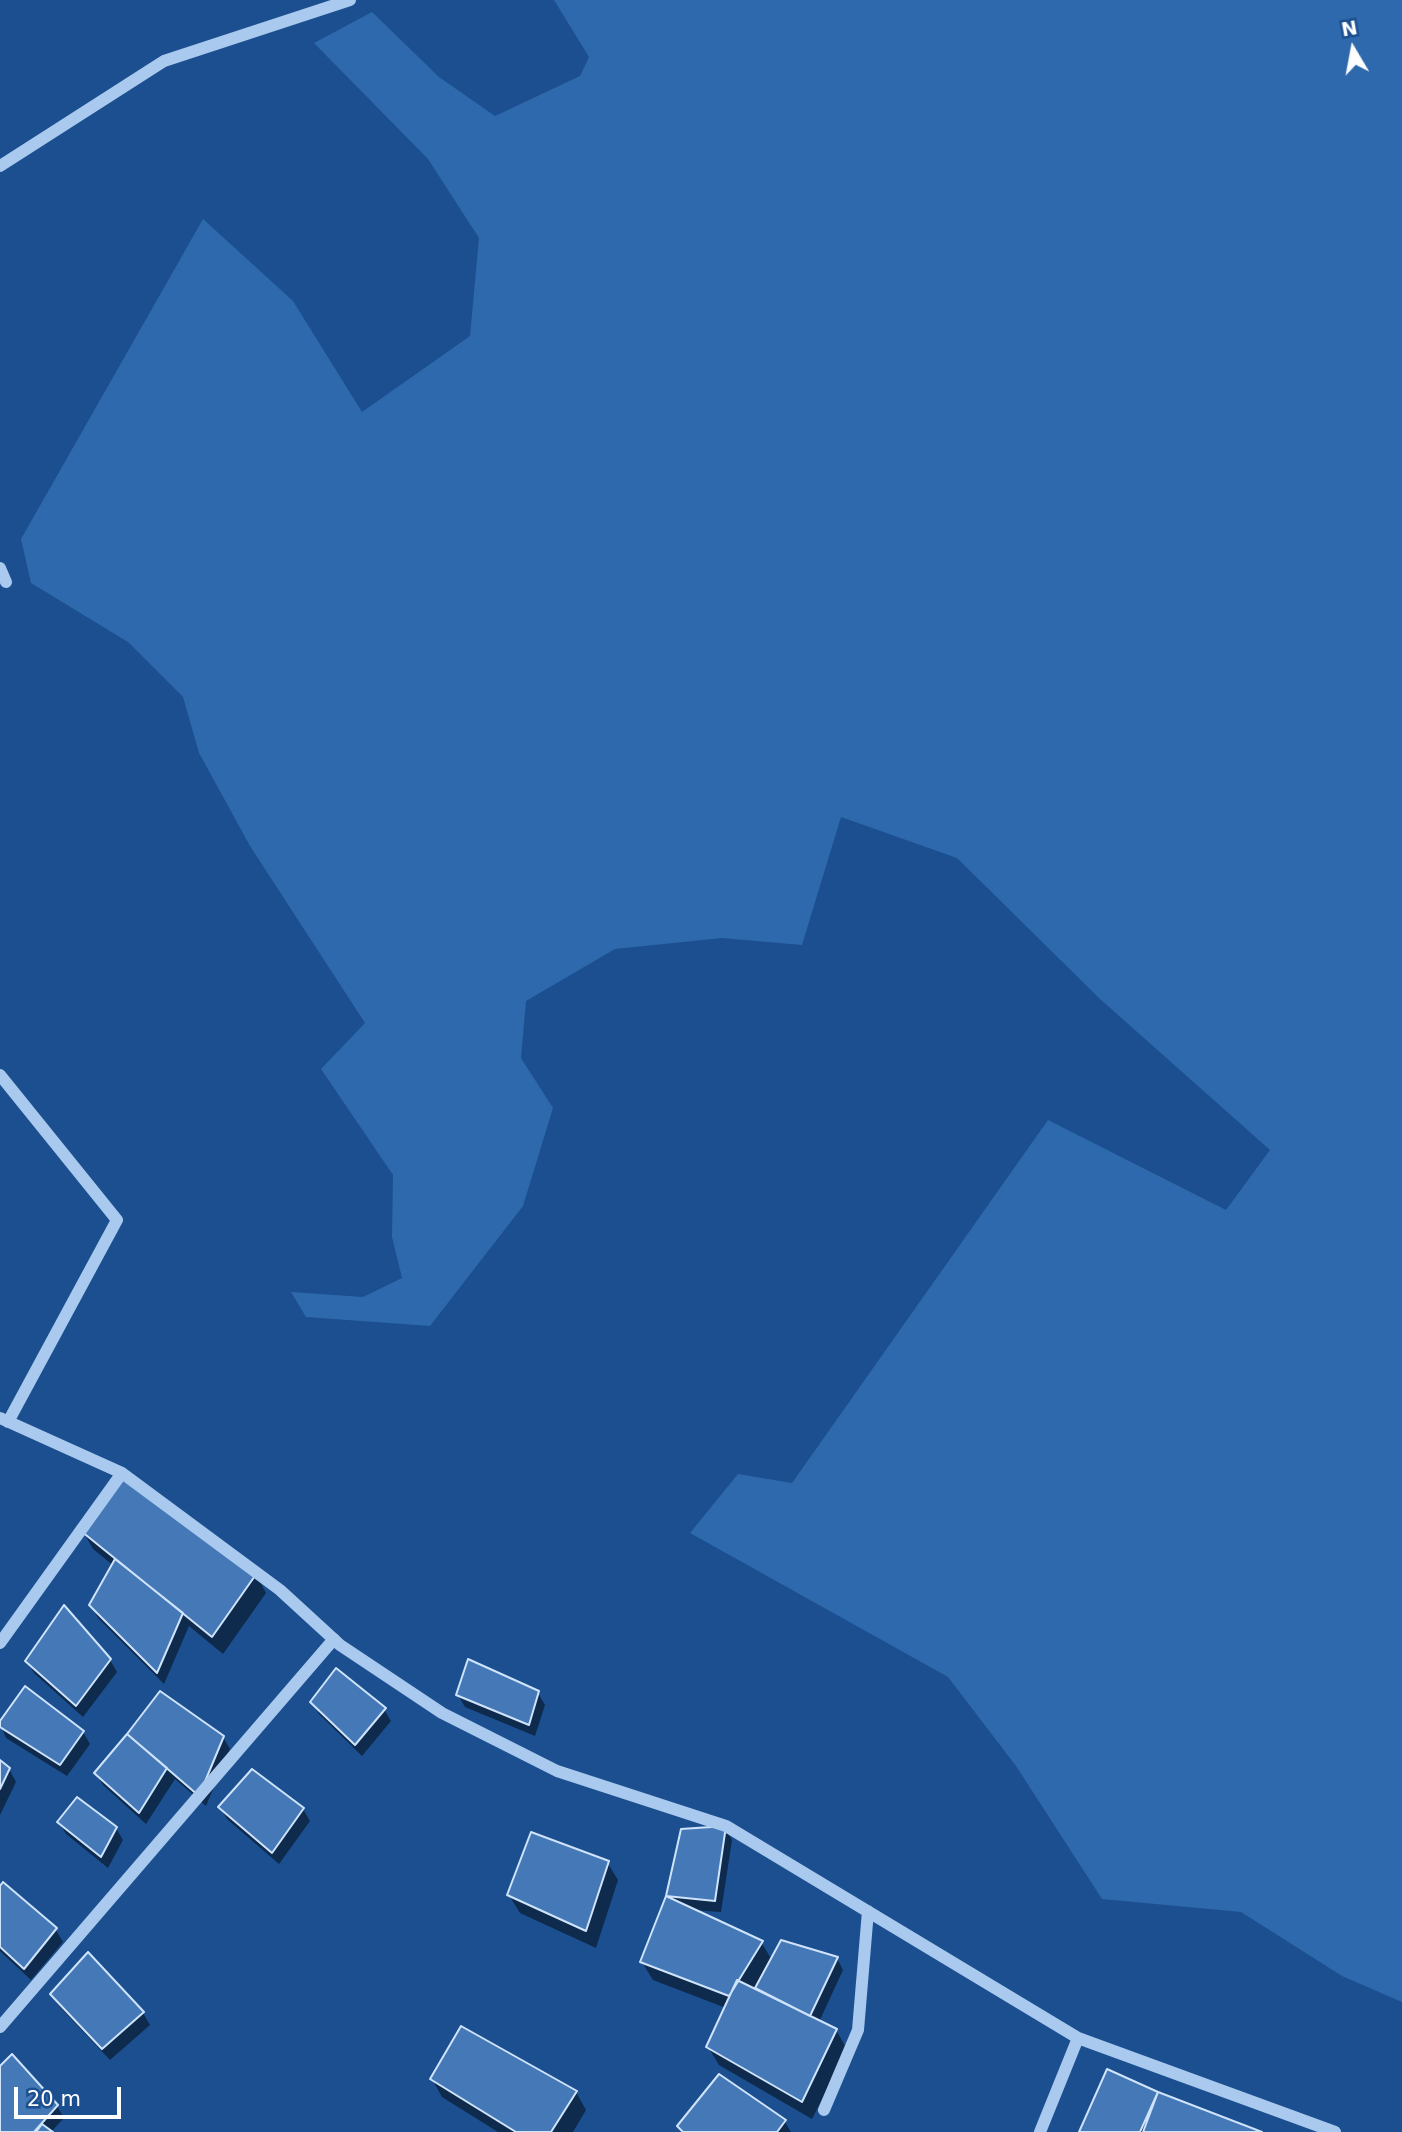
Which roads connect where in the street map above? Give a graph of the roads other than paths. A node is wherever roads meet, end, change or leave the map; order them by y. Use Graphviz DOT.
graph roads {
  1 [pos="350,0"];
  2 [pos="0,166"];
  3 [pos="0,568"];
  4 [pos="6,582"];
  5 [pos="0,1075"];
  6 [pos="4,1420"];
  7 [pos="122,1473"];
  8 [pos="334,1639"];
  9 [pos="0,1643"];
  10 [pos="868,1911"];
  11 [pos="0,2027"];
  12 [pos="1078,2038"];
  13 [pos="824,2110"];
  14 [pos="1040,2132"];
  15 [pos="1335,2132"];
  1 -- 2 [label="street"];
  3 -- 4 [label="street"];
  5 -- 6 [label="street"];
  6 -- 7 [label="street"];
  7 -- 8 [label="street"];
  7 -- 9 [label="street"];
  8 -- 10 [label="street"];
  8 -- 11 [label="street"];
  10 -- 12 [label="street"];
  10 -- 13 [label="street"];
  12 -- 14 [label="street"];
  12 -- 15 [label="street"];
}
